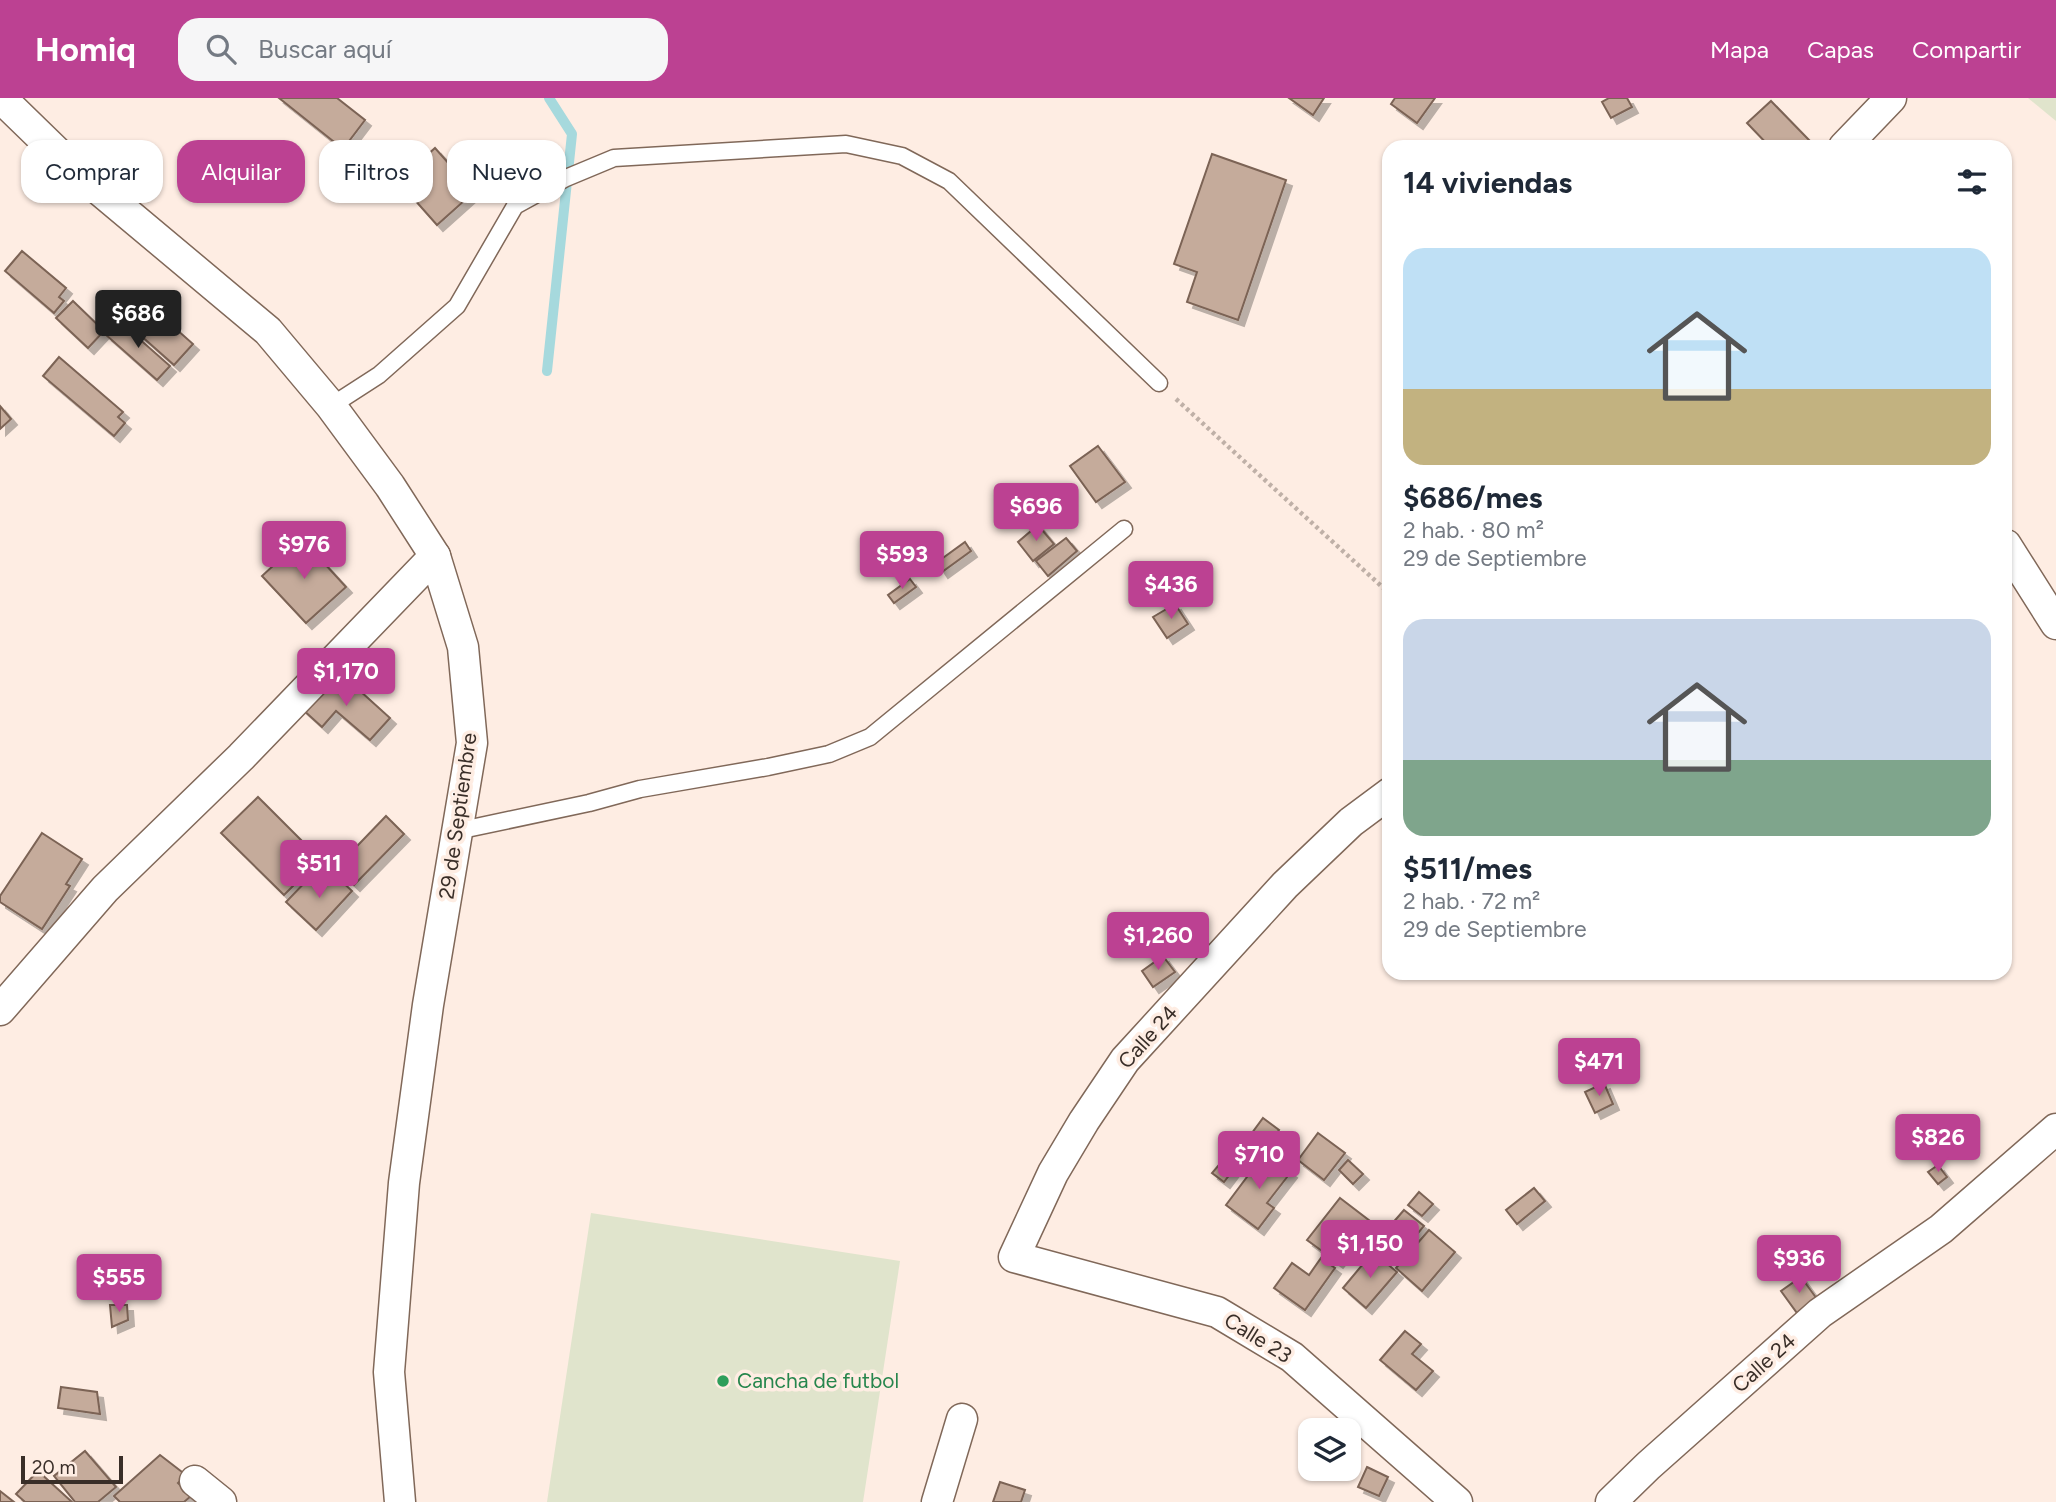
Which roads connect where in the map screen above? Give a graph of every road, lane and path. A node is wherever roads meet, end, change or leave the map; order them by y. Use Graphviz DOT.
graph roads {
  1 [pos="1,98"];
  2 [pos="1891,98"];
  3 [pos="1851,140"];
  4 [pos="1159,383"];
  5 [pos="331,406"];
  6 [pos="1124,529"];
  7 [pos="2012,554"];
  8 [pos="435,556"];
  9 [pos="1382,587"];
  10 [pos="2056,624"];
  11 [pos="1382,799"];
  12 [pos="457,831"];
  13 [pos="0,1010"];
  14 [pos="2056,1129"];
  15 [pos="1014,1257"];
  16 [pos="962,1419"];
  17 [pos="195,1481"];
  18 [pos="221,1502"];
  19 [pos="400,1502"];
  20 [pos="937,1502"];
  21 [pos="1457,1502"];
  22 [pos="1611,1502"];
  1 -- 5 [label="street, 29 de Septiembre"];
  2 -- 3 [label="street"];
  4 -- 5 [label="lane"];
  4 -- 9 [label="path"];
  5 -- 8 [label="street, 29 de Septiembre"];
  6 -- 12 [label="lane"];
  7 -- 10 [label="street"];
  8 -- 12 [label="street, 29 de Septiembre"];
  8 -- 13 [label="street"];
  11 -- 15 [label="street, Calle 24"];
  12 -- 19 [label="street, 29 de Septiembre"];
  14 -- 22 [label="street, Calle 24"];
  15 -- 21 [label="street, Calle 23"];
  16 -- 20 [label="street"];
  17 -- 18 [label="street"];
}
